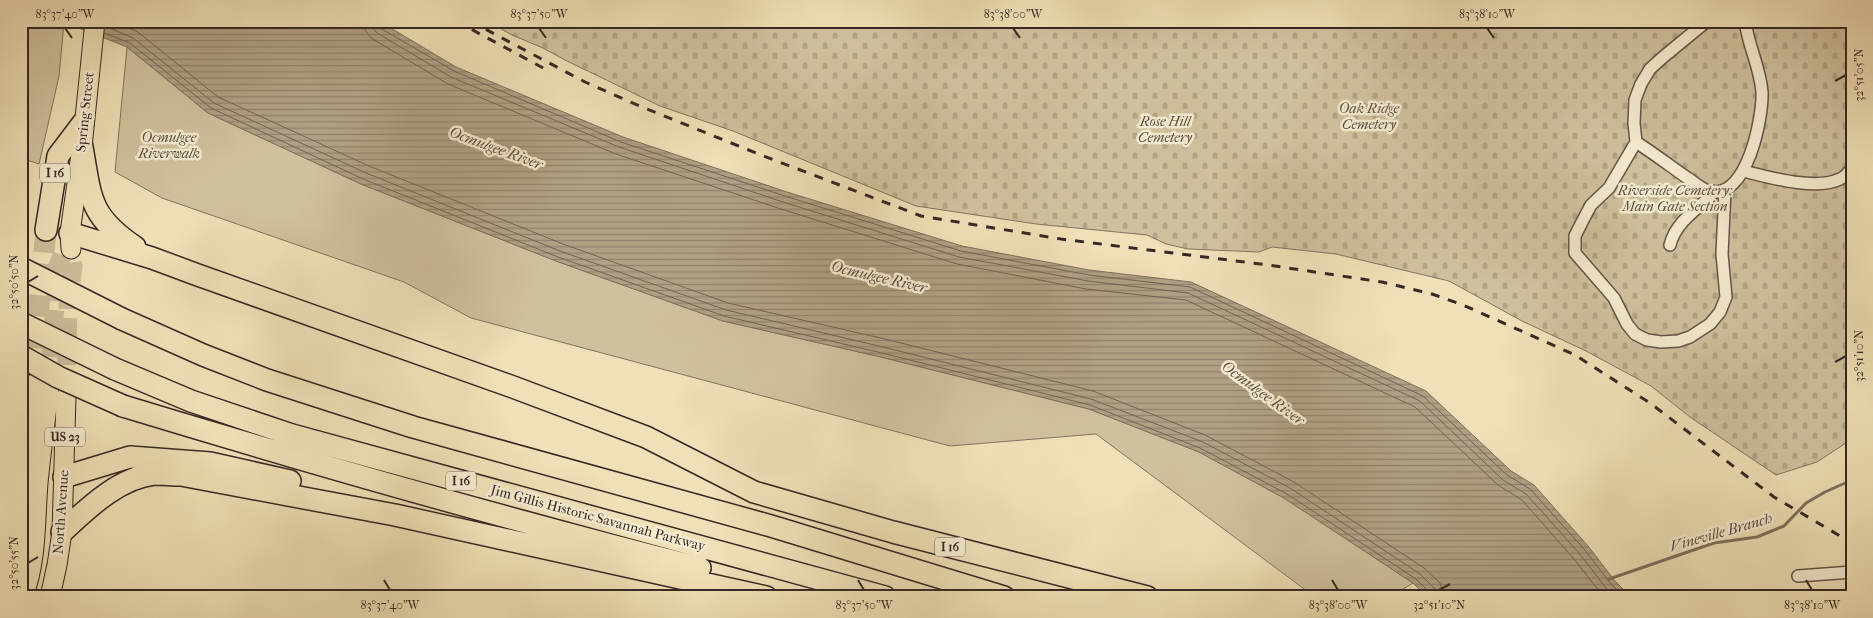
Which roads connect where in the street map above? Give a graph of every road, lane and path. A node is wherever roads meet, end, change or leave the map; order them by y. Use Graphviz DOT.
graph roads {
  1 [pos="95,21"];
  2 [pos="1707,21"];
  3 [pos="1745,21"];
  4 [pos="83,123"];
  5 [pos="1636,142"];
  6 [pos="82,147"];
  7 [pos="1852,168"];
  8 [pos="1743,171"];
  9 [pos="1725,190"];
  10 [pos="1712,191"];
  11 [pos="46,230"];
  12 [pos="69,243"];
  13 [pos="1670,245"];
  14 [pos="152,258"];
  15 [pos="21,268"];
  16 [pos="21,323"];
  17 [pos="28,358"];
  18 [pos="35,388"];
  19 [pos="66,397"];
  20 [pos="64,477"];
  21 [pos="27,482"];
  22 [pos="395,514"];
  23 [pos="62,532"];
  24 [pos="1852,572"];
  25 [pos="1798,576"];
  26 [pos="23,597"];
  27 [pos="50,597"];
  28 [pos="766,597"];
  29 [pos="776,597"];
  30 [pos="885,597"];
  31 [pos="1004,597"];
  32 [pos="1147,597"];
  1 -- 4 [label="main road, Spring Street"];
  2 -- 5 [label="street"];
  3 -- 8 [label="street"];
  4 -- 6 [label="main road, Spring Street"];
  4 -- 11 [label="highway, I 16"];
  5 -- 9 [label="street"];
  5 -- 10 [label="street"];
  6 -- 12 [label="main road, Spring Street"];
  6 -- 14 [label="highway"];
  7 -- 8 [label="street"];
  8 -- 9 [label="street"];
  9 -- 10 [label="street"];
  10 -- 13 [label="street"];
  12 -- 14 [label="highway"];
  14 -- 32 [label="highway, I 16"];
  15 -- 31 [label="highway, I 16, bridge"];
  16 -- 30 [label="highway, Jim Gillis Historic Savannah Parkway / I 16, bridge"];
  17 -- 18 [label="highway, I 16"];
  17 -- 29 [label="highway, I 16, bridge"];
  18 -- 21 [label="highway, US 23"];
  19 -- 20 [label="main road, North Avenue / US 23"];
  20 -- 21 [label="main road"];
  20 -- 22 [label="highway"];
  20 -- 23 [label="main road, North Avenue"];
  21 -- 26 [label="main road, North Avenue"];
  22 -- 23 [label="highway"];
  22 -- 28 [label="highway"];
  23 -- 27 [label="main road, North Avenue"];
  24 -- 25 [label="street"];
}
